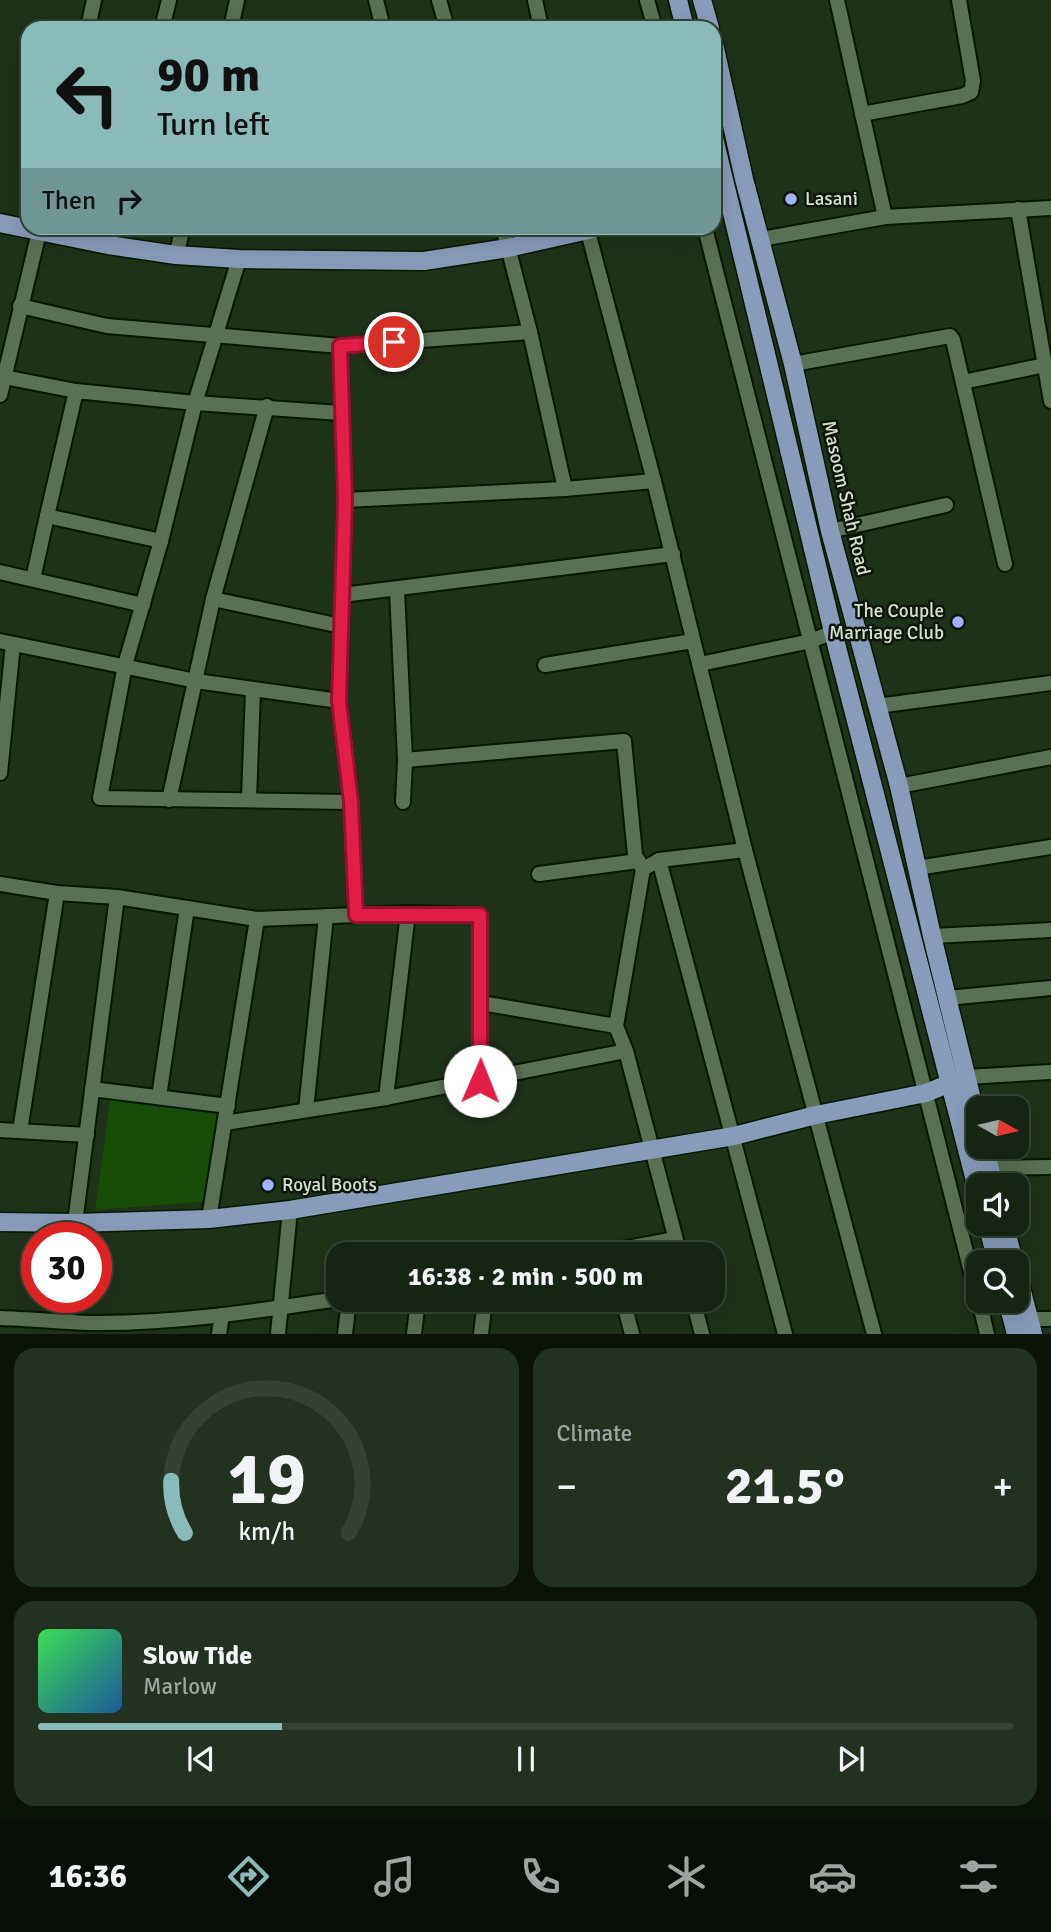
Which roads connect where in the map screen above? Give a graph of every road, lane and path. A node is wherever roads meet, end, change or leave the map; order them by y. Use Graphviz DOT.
graph roads {
  1 [pos="94,0"];
  2 [pos="169,0"];
  3 [pos="237,0"];
  4 [pos="376,0"];
  5 [pos="439,0"];
  6 [pos="535,0"];
  7 [pos="648,0"];
  8 [pos="678,0"];
  9 [pos="702,0"];
  10 [pos="837,0"];
  11 [pos="959,0"];
  12 [pos="90,21"];
  13 [pos="164,21"];
  14 [pos="232,21"];
  15 [pos="381,21"];
  16 [pos="445,21"];
  17 [pos="540,21"];
  18 [pos="652,21"];
  19 [pos="683,21"];
  20 [pos="708,21"];
  21 [pos="721,87"];
  22 [pos="862,114"];
  23 [pos="721,192"];
  24 [pos="1051,208"];
  25 [pos="1018,209"];
  26 [pos="885,217"];
  27 [pos="0,223"];
  28 [pos="21,226"];
  29 [pos="38,235"];
  30 [pos="63,235"];
  31 [pos="111,235"];
  32 [pos="181,235"];
  33 [pos="505,235"];
  34 [pos="562,235"];
  35 [pos="593,235"];
  36 [pos="707,235"];
  37 [pos="761,239"];
  38 [pos="108,246"];
  39 [pos="508,248"];
  40 [pos="176,255"];
  41 [pos="239,259"];
  42 [pos="20,306"];
  43 [pos="1044,318"];
  44 [pos="530,332"];
  45 [pos="216,337"];
  46 [pos="340,346"];
  47 [pos="765,354"];
  48 [pos="790,356"];
  49 [pos="1045,365"];
  50 [pos="4,377"];
  51 [pos="963,382"];
  52 [pos="76,391"];
  53 [pos="0,395"];
  54 [pos="1051,401"];
  55 [pos="195,403"];
  56 [pos="267,406"];
  57 [pos="341,413"];
  58 [pos="654,481"];
  59 [pos="565,489"];
  60 [pos="345,500"];
  61 [pos="946,505"];
  62 [pos="47,516"];
  63 [pos="830,531"];
  64 [pos="161,541"];
  65 [pos="673,554"];
  66 [pos="1004,565"];
  67 [pos="0,572"];
  68 [pos="33,579"];
  69 [pos="397,590"];
  70 [pos="342,595"];
  71 [pos="213,600"];
  72 [pos="143,605"];
  73 [pos="341,626"];
  74 [pos="835,640"];
  75 [pos="859,640"];
  76 [pos="692,641"];
  77 [pos="811,641"];
  78 [pos="7,643"];
  79 [pos="701,664"];
  80 [pos="125,665"];
  81 [pos="545,666"];
  82 [pos="196,681"];
  83 [pos="1051,683"];
  84 [pos="253,690"];
  85 [pos="339,701"];
  86 [pos="877,706"];
  87 [pos="1051,757"];
  88 [pos="405,760"];
  89 [pos="0,773"];
  90 [pos="899,786"];
  91 [pos="249,799"];
  92 [pos="169,800"];
  93 [pos="351,802"];
  94 [pos="403,802"];
  95 [pos="1051,847"];
  96 [pos="745,850"];
  97 [pos="659,860"];
  98 [pos="640,865"];
  99 [pos="917,868"];
  100 [pos="539,874"];
  101 [pos="0,884"];
  102 [pos="57,893"];
  103 [pos="117,897"];
  104 [pos="187,908"];
  105 [pos="408,913"];
  106 [pos="356,915"];
  107 [pos="326,916"];
  108 [pos="257,919"];
  109 [pos="1051,929"];
  110 [pos="932,936"];
  111 [pos="1051,988"];
  112 [pos="947,998"];
  113 [pos="481,1003"];
  114 [pos="616,1026"];
  115 [pos="626,1051"];
  116 [pos="1051,1072"];
  117 [pos="966,1077"];
  118 [pos="480,1081"];
  119 [pos="949,1083"];
  120 [pos="92,1089"];
  121 [pos="926,1093"];
  122 [pos="971,1096"];
  123 [pos="159,1097"];
  124 [pos="386,1098"];
  125 [pos="228,1106"];
  126 [pos="306,1110"];
  127 [pos="816,1115"];
  128 [pos="225,1123"];
  129 [pos="0,1130"];
  130 [pos="20,1131"];
  131 [pos="87,1135"];
  132 [pos="734,1136"];
  133 [pos="652,1151"];
  134 [pos="1051,1167"];
  135 [pos="973,1173"];
  136 [pos="1011,1173"];
  137 [pos="290,1210"];
  138 [pos="209,1219"];
  139 [pos="0,1222"];
  140 [pos="21,1222"];
  141 [pos="75,1222"];
  142 [pos="108,1222"];
  143 [pos="676,1239"];
  144 [pos="662,1242"];
  145 [pos="677,1242"];
  146 [pos="966,1252"];
  147 [pos="326,1301"];
  148 [pos="282,1308"];
  149 [pos="348,1312"];
  150 [pos="417,1312"];
  151 [pos="484,1312"];
  152 [pos="626,1312"];
  153 [pos="696,1312"];
  154 [pos="981,1313"];
  155 [pos="1010,1313"];
  156 [pos="222,1315"];
  157 [pos="0,1318"];
  158 [pos="1051,1319"];
  159 [pos="1031,1326"];
  160 [pos="154,1327"];
  161 [pos="92,1328"];
  162 [pos="219,1334"];
  163 [pos="278,1334"];
  164 [pos="345,1334"];
  165 [pos="414,1334"];
  166 [pos="481,1334"];
  167 [pos="632,1334"];
  168 [pos="702,1334"];
  169 [pos="785,1334"];
  170 [pos="874,1334"];
  171 [pos="987,1334"];
  172 [pos="1016,1334"];
  1 -- 12 [label="street"];
  2 -- 13 [label="street"];
  3 -- 14 [label="street"];
  4 -- 15 [label="street"];
  5 -- 16 [label="street"];
  6 -- 17 [label="street"];
  7 -- 18 [label="street"];
  8 -- 19 [label="main road"];
  9 -- 20 [label="main road"];
  10 -- 22 [label="street"];
  11 -- 22 [label="street"];
  21 -- 37 [label="main road, Masoom Shah Road"];
  22 -- 26 [label="street"];
  23 -- 47 [label="main road"];
  24 -- 25 [label="street"];
  25 -- 26 [label="street"];
  25 -- 43 [label="street"];
  26 -- 37 [label="street"];
  27 -- 28 [label="main road"];
  29 -- 42 [label="street"];
  30 -- 38 [label="main road"];
  31 -- 38 [label="street"];
  32 -- 40 [label="street"];
  33 -- 39 [label="street"];
  34 -- 39 [label="main road"];
  35 -- 58 [label="street"];
  36 -- 77 [label="street"];
  37 -- 48 [label="main road, Masoom Shah Road"];
  38 -- 40 [label="main road"];
  39 -- 41 [label="main road"];
  39 -- 44 [label="street"];
  40 -- 41 [label="main road"];
  41 -- 45 [label="street"];
  42 -- 45 [label="street"];
  42 -- 50 [label="street"];
  43 -- 49 [label="street"];
  44 -- 46 [label="street"];
  44 -- 59 [label="street"];
  45 -- 46 [label="street"];
  45 -- 55 [label="street"];
  46 -- 57 [label="street"];
  47 -- 48 [label="main road"];
  47 -- 74 [label="main road"];
  48 -- 51 [label="street"];
  48 -- 63 [label="main road, Masoom Shah Road"];
  49 -- 51 [label="street"];
  49 -- 54 [label="street"];
  50 -- 52 [label="street"];
  50 -- 53 [label="street"];
  51 -- 66 [label="street"];
  52 -- 55 [label="street"];
  52 -- 62 [label="street"];
  55 -- 56 [label="street"];
  55 -- 64 [label="street"];
  56 -- 57 [label="street"];
  56 -- 71 [label="street"];
  57 -- 60 [label="street"];
  58 -- 59 [label="street"];
  58 -- 65 [label="street"];
  59 -- 60 [label="street"];
  60 -- 70 [label="street"];
  61 -- 63 [label="street"];
  62 -- 64 [label="street"];
  62 -- 68 [label="street"];
  63 -- 75 [label="main road, Masoom Shah Road"];
  64 -- 72 [label="street"];
  65 -- 69 [label="street"];
  65 -- 76 [label="street"];
  67 -- 68 [label="street"];
  68 -- 72 [label="street"];
  69 -- 70 [label="street"];
  69 -- 88 [label="street"];
  70 -- 73 [label="street"];
  71 -- 73 [label="street"];
  71 -- 82 [label="street"];
  72 -- 80 [label="street"];
  73 -- 85 [label="street"];
  74 -- 75 [label="street"];
  74 -- 77 [label="street"];
  74 -- 119 [label="main road"];
  75 -- 86 [label="main road, Masoom Shah Road"];
  76 -- 79 [label="street"];
  76 -- 81 [label="street"];
  77 -- 79 [label="street"];
  77 -- 121 [label="street"];
  78 -- 80 [label="street"];
  78 -- 89 [label="street"];
  79 -- 96 [label="street"];
  80 -- 82 [label="street"];
  80 -- 92 [label="street"];
  82 -- 84 [label="street"];
  82 -- 92 [label="street"];
  83 -- 86 [label="street"];
  84 -- 85 [label="street"];
  84 -- 91 [label="street"];
  85 -- 93 [label="street"];
  86 -- 90 [label="main road, Masoom Shah Road"];
  87 -- 90 [label="street"];
  88 -- 94 [label="street"];
  88 -- 98 [label="street"];
  90 -- 99 [label="main road, Masoom Shah Road"];
  91 -- 92 [label="street"];
  91 -- 93 [label="street"];
  93 -- 106 [label="street"];
  95 -- 99 [label="street"];
  96 -- 97 [label="street"];
  96 -- 127 [label="street"];
  97 -- 98 [label="street"];
  97 -- 132 [label="street"];
  98 -- 100 [label="street"];
  98 -- 114 [label="street"];
  99 -- 110 [label="main road, Masoom Shah Road"];
  101 -- 102 [label="street"];
  102 -- 103 [label="street"];
  102 -- 130 [label="street"];
  103 -- 104 [label="street"];
  103 -- 120 [label="street"];
  104 -- 108 [label="street"];
  104 -- 123 [label="street"];
  105 -- 106 [label="street"];
  105 -- 113 [label="street"];
  105 -- 124 [label="street"];
  106 -- 107 [label="street"];
  107 -- 108 [label="street"];
  107 -- 126 [label="street"];
  108 -- 125 [label="street"];
  109 -- 110 [label="street"];
  110 -- 112 [label="main road, Masoom Shah Road"];
  111 -- 112 [label="street"];
  112 -- 117 [label="main road, Masoom Shah Road"];
  113 -- 114 [label="street"];
  113 -- 118 [label="street"];
  114 -- 115 [label="street"];
  115 -- 118 [label="street"];
  115 -- 133 [label="street"];
  116 -- 117 [label="street"];
  117 -- 119 [label="main road"];
  117 -- 122 [label="main road, Masoom Shah Road"];
  118 -- 124 [label="street"];
  119 -- 121 [label="main road"];
  119 -- 135 [label="main road"];
  120 -- 123 [label="street"];
  120 -- 131 [label="street"];
  121 -- 127 [label="main road"];
  121 -- 146 [label="street"];
  123 -- 125 [label="street"];
  124 -- 126 [label="street"];
  125 -- 128 [label="street"];
  126 -- 128 [label="street"];
  127 -- 132 [label="main road"];
  127 -- 170 [label="street"];
  128 -- 138 [label="street"];
  129 -- 130 [label="street"];
  130 -- 131 [label="street"];
  131 -- 141 [label="street"];
  132 -- 133 [label="main road"];
  132 -- 169 [label="street"];
  133 -- 137 [label="main road"];
  133 -- 143 [label="street"];
  134 -- 136 [label="street"];
  137 -- 138 [label="main road"];
  137 -- 148 [label="street"];
  138 -- 142 [label="main road"];
  139 -- 140 [label="main road"];
  143 -- 144 [label="street"];
  143 -- 145 [label="street"];
  147 -- 148 [label="street"];
  148 -- 156 [label="street"];
  148 -- 163 [label="street"];
  149 -- 164 [label="street"];
  150 -- 165 [label="street"];
  151 -- 166 [label="street"];
  152 -- 167 [label="street"];
  153 -- 168 [label="street"];
  154 -- 171 [label="street"];
  155 -- 172 [label="main road"];
  156 -- 160 [label="street"];
  156 -- 162 [label="street"];
  157 -- 161 [label="street"];
  158 -- 159 [label="street"];
  160 -- 161 [label="street"];
}
